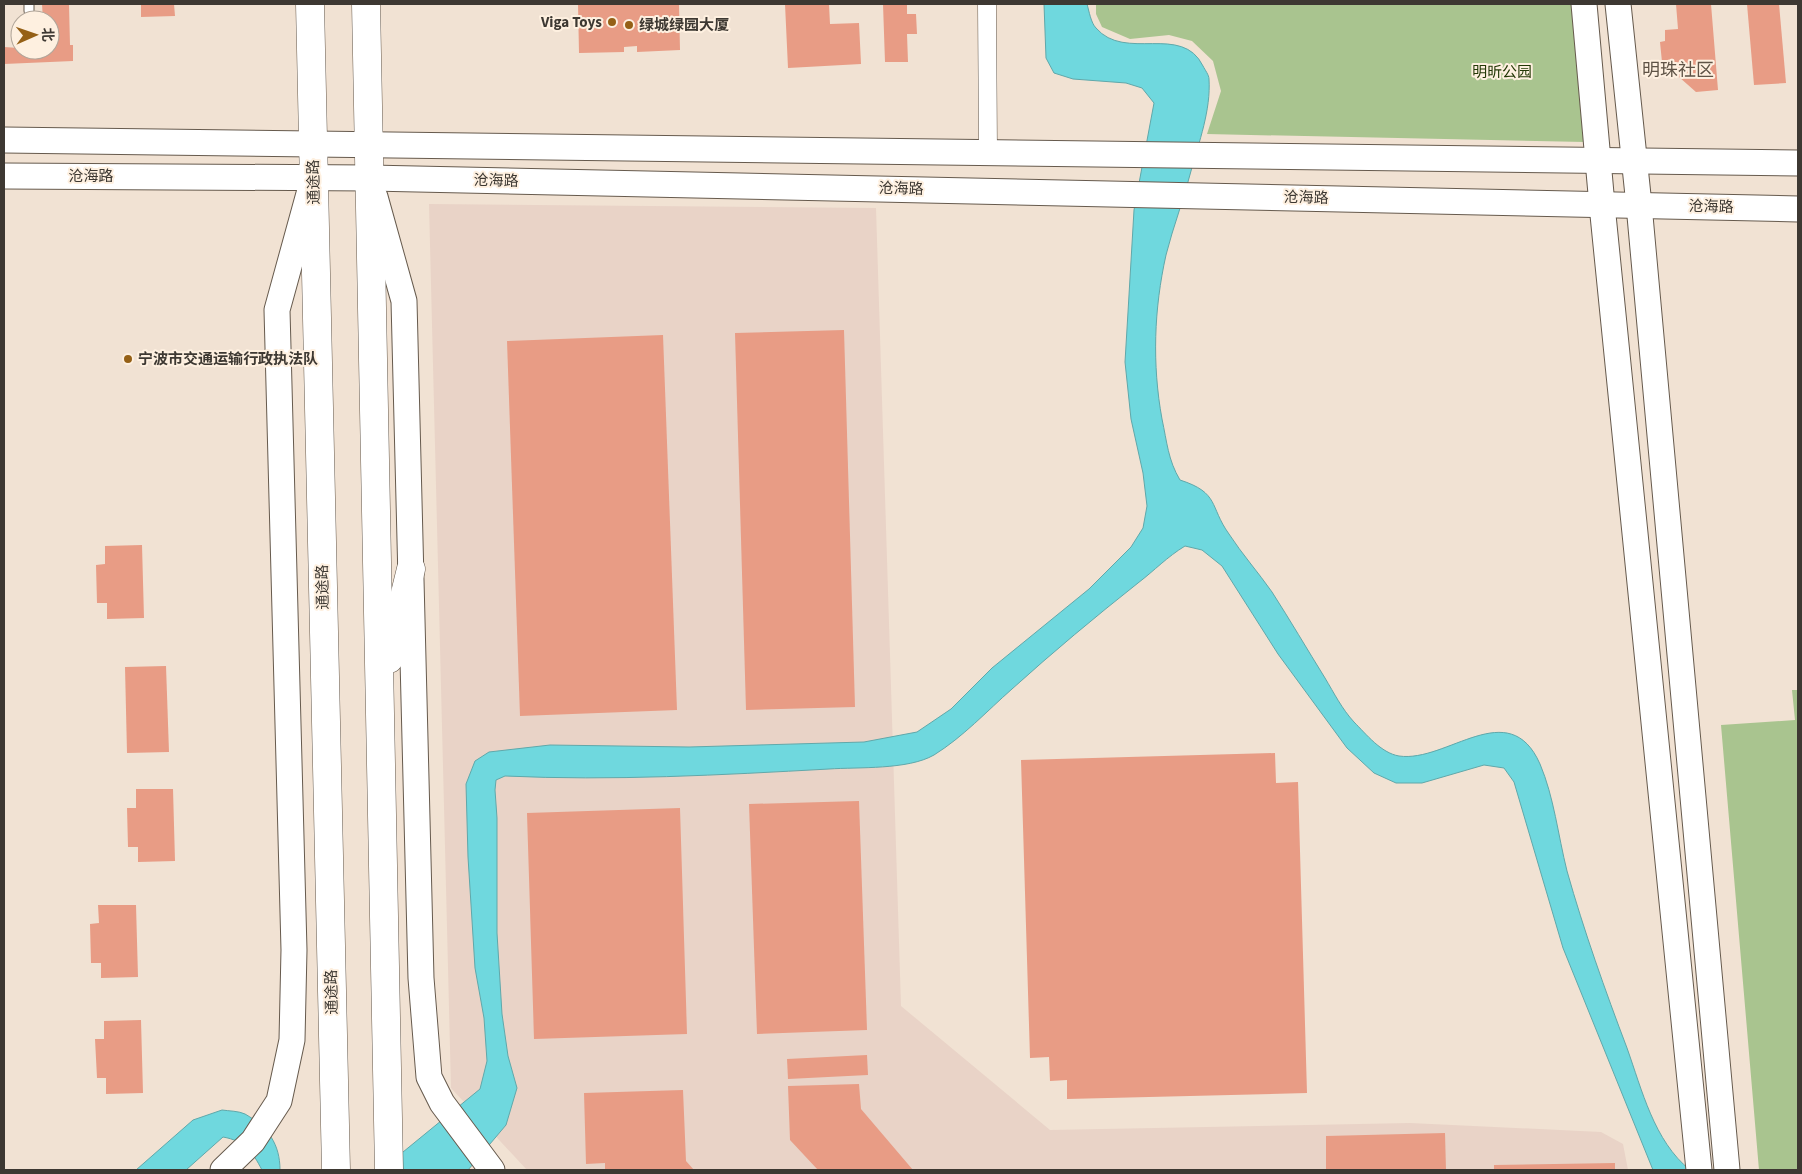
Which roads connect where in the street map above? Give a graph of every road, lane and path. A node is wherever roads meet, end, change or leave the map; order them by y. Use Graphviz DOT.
graph roads {
  1 [pos="310,4"];
  2 [pos="366,4"];
  3 [pos="987,4"];
  4 [pos="1584,4"];
  5 [pos="1618,4"];
  6 [pos="4,140"];
  7 [pos="314,144"];
  8 [pos="370,145"];
  9 [pos="988,152"];
  10 [pos="1599,160"];
  11 [pos="1635,161"];
  12 [pos="1798,163"];
  13 [pos="4,176"];
  14 [pos="313,178"];
  15 [pos="370,178"];
  16 [pos="1602,205"];
  17 [pos="1639,206"];
  18 [pos="1798,209"];
  19 [pos="411,569"];
  20 [pos="380,695"];
  21 [pos="488,1166"];
  22 [pos="223,1170"];
  23 [pos="336,1170"];
  24 [pos="389,1170"];
  25 [pos="1699,1170"];
  26 [pos="1727,1170"];
  1 -- 7 [label="main road, 通途路"];
  2 -- 8 [label="main road"];
  3 -- 9 [label="street"];
  4 -- 10 [label="main road"];
  5 -- 11 [label="main road"];
  6 -- 7 [label="main road"];
  7 -- 8 [label="main road"];
  7 -- 14 [label="main road, 通途路"];
  8 -- 9 [label="main road"];
  8 -- 15 [label="main road"];
  9 -- 10 [label="main road"];
  10 -- 11 [label="main road"];
  10 -- 16 [label="main road"];
  11 -- 12 [label="main road"];
  11 -- 17 [label="main road"];
  13 -- 14 [label="main road, 沧海路"];
  14 -- 15 [label="main road, 沧海路"];
  14 -- 22 [label="main road"];
  14 -- 23 [label="main road, 通途路"];
  15 -- 16 [label="main road, 沧海路"];
  15 -- 19 [label="main road"];
  15 -- 20 [label="main road"];
  16 -- 17 [label="main road, 沧海路"];
  16 -- 25 [label="main road"];
  17 -- 18 [label="main road, 沧海路"];
  17 -- 26 [label="main road"];
  19 -- 20 [label="main road"];
  19 -- 21 [label="main road"];
  20 -- 24 [label="main road"];
}
